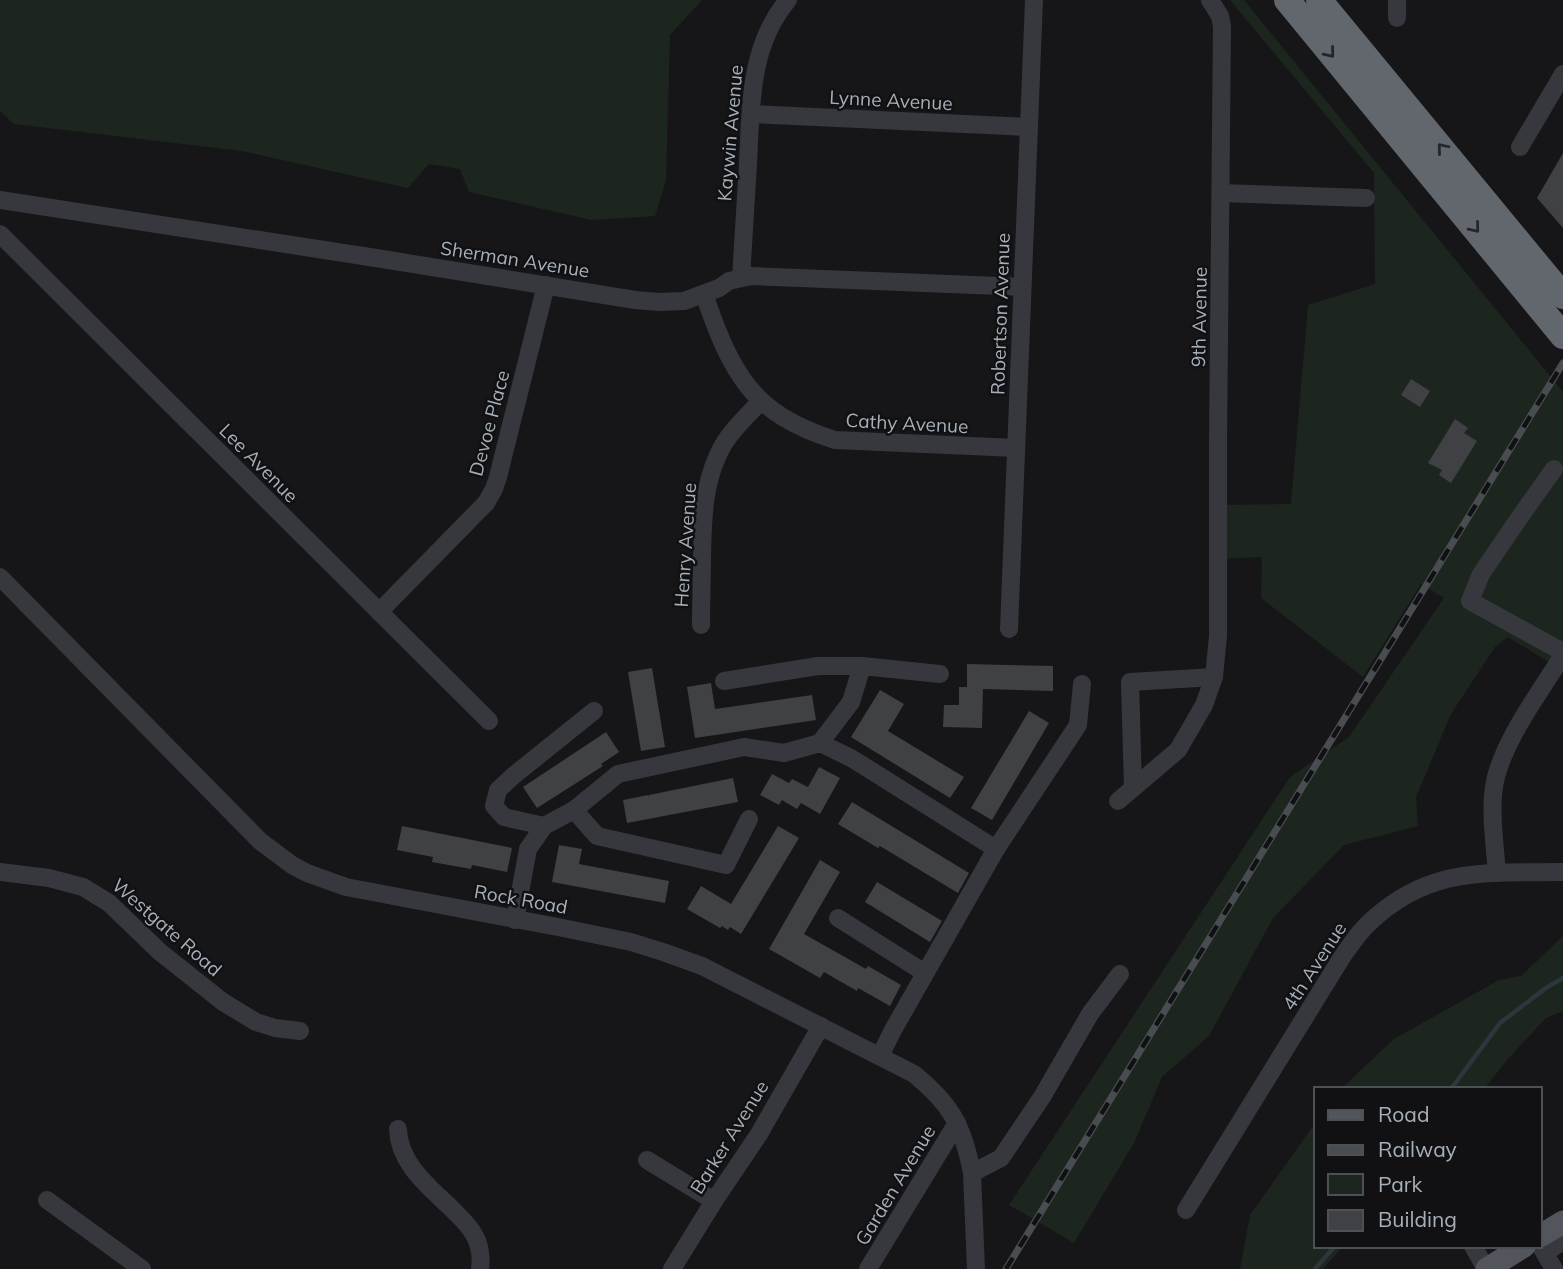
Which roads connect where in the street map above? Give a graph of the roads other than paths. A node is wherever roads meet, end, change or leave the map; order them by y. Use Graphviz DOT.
graph roads {
  1 [pos="788,0"];
  2 [pos="1034,0"];
  3 [pos="1210,0"];
  4 [pos="1287,0"];
  5 [pos="1319,0"];
  6 [pos="1563,74"];
  7 [pos="751,114"];
  8 [pos="1029,127"];
  9 [pos="1520,147"];
  10 [pos="1222,193"];
  11 [pos="1366,198"];
  12 [pos="0,200"];
  13 [pos="0,234"];
  14 [pos="741,278"];
  15 [pos="546,285"];
  16 [pos="1023,287"];
  17 [pos="704,294"];
  18 [pos="1563,296"];
  19 [pos="1563,336"];
  20 [pos="761,401"];
  21 [pos="1016,448"];
  22 [pos="1554,469"];
  23 [pos="0,576"];
  24 [pos="379,612"];
  25 [pos="701,625"];
  26 [pos="1009,629"];
  27 [pos="1563,654"];
  28 [pos="862,666"];
  29 [pos="940,674"];
  30 [pos="1214,677"];
  31 [pos="724,681"];
  32 [pos="1082,684"];
  33 [pos="594,711"];
  34 [pos="489,721"];
  35 [pos="820,743"];
  36 [pos="1133,788"];
  37 [pos="1118,801"];
  38 [pos="574,810"];
  39 [pos="749,819"];
  40 [pos="544,825"];
  41 [pos="996,849"];
  42 [pos="0,872"];
  43 [pos="1563,872"];
  44 [pos="1497,873"];
  45 [pos="838,918"];
  46 [pos="515,919"];
  47 [pos="925,973"];
  48 [pos="1120,974"];
  49 [pos="821,1026"];
  50 [pos="300,1031"];
  51 [pos="880,1056"];
  52 [pos="957,1123"];
  53 [pos="398,1129"];
  54 [pos="647,1160"];
  55 [pos="972,1173"];
  56 [pos="47,1200"];
  57 [pos="714,1201"];
  58 [pos="1186,1210"];
  59 [pos="1563,1222"];
  60 [pos="1542,1241"];
  61 [pos="1563,1241"];
  62 [pos="1542,1244"];
  63 [pos="1474,1248"];
  64 [pos="1531,1248"];
  65 [pos="1539,1248"];
  66 [pos="142,1269"];
  67 [pos="480,1269"];
  68 [pos="672,1269"];
  69 [pos="868,1269"];
  70 [pos="976,1269"];
  71 [pos="1487,1269"];
  72 [pos="1554,1269"];
  1 -- 7 [label="street, Kaywin Avenue"];
  2 -- 8 [label="street, Robertson Avenue"];
  3 -- 10 [label="street, 9th Avenue"];
  4 -- 19 [label="highway, one-way"];
  18 -- 5 [label="highway, one-way"];
  6 -- 9 [label="street"];
  7 -- 8 [label="street, Lynne Avenue"];
  7 -- 14 [label="street, Kaywin Avenue"];
  8 -- 16 [label="street, Robertson Avenue"];
  10 -- 11 [label="street"];
  10 -- 30 [label="street, 9th Avenue"];
  12 -- 15 [label="street, Sherman Avenue"];
  13 -- 24 [label="street, Lee Avenue"];
  14 -- 16 [label="street, Sherman Avenue"];
  14 -- 17 [label="street, Sherman Avenue"];
  15 -- 17 [label="street, Sherman Avenue"];
  15 -- 24 [label="street, Devoe Place"];
  16 -- 21 [label="street, Robertson Avenue"];
  17 -- 20 [label="street, Cathy Avenue"];
  20 -- 21 [label="street, Cathy Avenue"];
  20 -- 25 [label="street, Henry Avenue"];
  21 -- 26 [label="street, Robertson Avenue"];
  22 -- 27 [label="street"];
  23 -- 46 [label="street, Rock Road"];
  24 -- 34 [label="street, Lee Avenue"];
  27 -- 44 [label="street"];
  28 -- 29 [label="street"];
  28 -- 31 [label="street"];
  28 -- 35 [label="street"];
  30 -- 36 [label="street, 9th Avenue"];
  30 -- 36 [label="street"];
  32 -- 41 [label="street"];
  33 -- 40 [label="street"];
  35 -- 38 [label="street"];
  35 -- 41 [label="street"];
  36 -- 37 [label="street, 9th Avenue"];
  38 -- 39 [label="street"];
  38 -- 40 [label="street"];
  40 -- 46 [label="street"];
  41 -- 47 [label="street"];
  42 -- 50 [label="street, Westgate Road"];
  43 -- 44 [label="street, 4th Avenue"];
  44 -- 58 [label="street, 4th Avenue"];
  45 -- 47 [label="street"];
  46 -- 49 [label="street, Rock Road"];
  47 -- 51 [label="street"];
  48 -- 55 [label="street"];
  49 -- 51 [label="street, Rock Road"];
  49 -- 57 [label="street, Barker Avenue"];
  51 -- 52 [label="street, Rock Road"];
  52 -- 55 [label="street, Rock Road"];
  52 -- 69 [label="street, Garden Avenue"];
  53 -- 67 [label="street"];
  54 -- 57 [label="street"];
  55 -- 70 [label="street, Rock Road"];
  56 -- 66 [label="street"];
  57 -- 68 [label="street, Barker Avenue"];
  59 -- 60 [label="main road"];
  61 -- 62 [label="street"];
  63 -- 71 [label="street"];
  64 -- 71 [label="main road"];
  65 -- 72 [label="street"];
}
